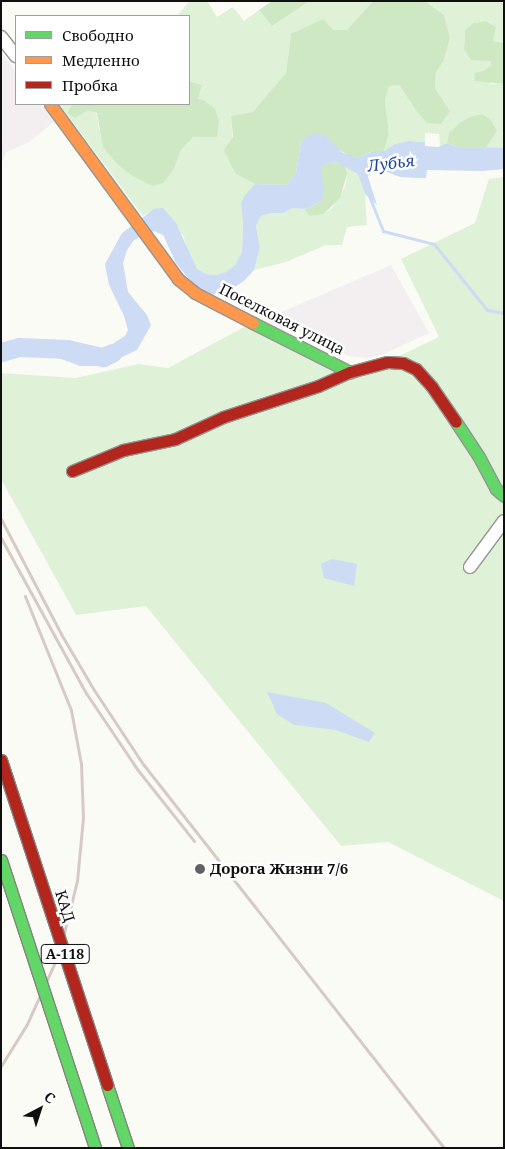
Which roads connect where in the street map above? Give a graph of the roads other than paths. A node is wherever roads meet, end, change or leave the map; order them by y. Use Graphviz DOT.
graph roads {
  1 [pos="1,37"];
  2 [pos="15,55"];
  3 [pos="51,105"];
  4 [pos="350,372"];
  5 [pos="72,471"];
  6 [pos="504,496"];
  7 [pos="504,521"];
  8 [pos="470,567"];
  9 [pos="1,760"];
  10 [pos="1,860"];
  11 [pos="95,1148"];
  12 [pos="128,1148"];
  1 -- 2 [label="street"];
  3 -- 4 [label="main road, Поселковая улица"];
  4 -- 5 [label="main road"];
  4 -- 6 [label="main road, Поселковая улица"];
  7 -- 8 [label="street"];
  9 -- 12 [label="main road, КАД / А-118, bridge"];
  10 -- 11 [label="main road, А-118, bridge"];
}
